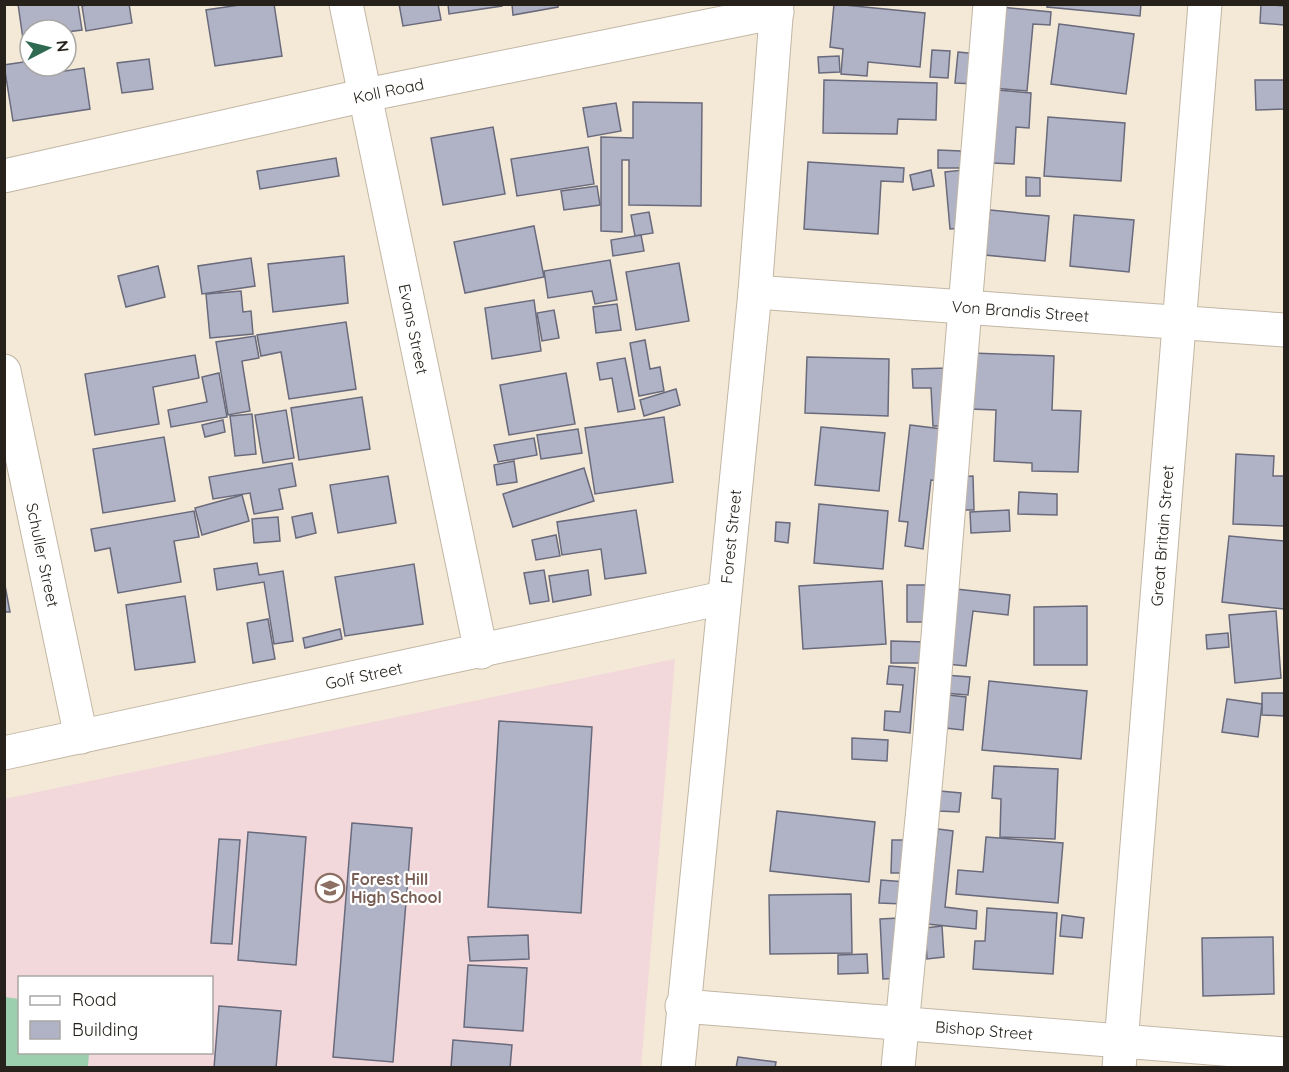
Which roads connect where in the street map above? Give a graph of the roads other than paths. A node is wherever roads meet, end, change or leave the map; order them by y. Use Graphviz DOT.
graph roads {
  1 [pos="346,4"];
  2 [pos="990,4"];
  3 [pos="1204,4"];
  4 [pos="777,8"];
  5 [pos="366,95"];
  6 [pos="4,176"];
  7 [pos="755,292"];
  8 [pos="965,307"];
  9 [pos="1180,322"];
  10 [pos="1284,330"];
  11 [pos="4,371"];
  12 [pos="723,598"];
  13 [pos="481,652"];
  14 [pos="81,737"];
  15 [pos="4,753"];
  16 [pos="682,1006"];
  17 [pos="902,1022"];
  18 [pos="1120,1054"];
  19 [pos="1284,1054"];
  20 [pos="678,1068"];
  21 [pos="898,1068"];
  1 -- 5 [label="street, Evans Street"];
  2 -- 8 [label="street"];
  3 -- 9 [label="street, Great Britain Street"];
  4 -- 5 [label="street, Koll Road"];
  4 -- 7 [label="street, Forest Street"];
  5 -- 6 [label="street, Koll Road"];
  5 -- 13 [label="street, Evans Street"];
  7 -- 8 [label="street, Von Brandis Street"];
  7 -- 12 [label="street, Forest Street"];
  8 -- 9 [label="street, Von Brandis Street"];
  8 -- 17 [label="street"];
  9 -- 10 [label="street, Von Brandis Street"];
  9 -- 18 [label="street, Great Britain Street"];
  11 -- 14 [label="street, Schuller Street"];
  12 -- 13 [label="street, Golf Street"];
  12 -- 16 [label="street, Forest Street"];
  13 -- 14 [label="street, Golf Street"];
  14 -- 15 [label="street, Golf Street"];
  16 -- 17 [label="street, Bishop Street"];
  16 -- 20 [label="street, Forest Street"];
  17 -- 18 [label="street, Bishop Street"];
  17 -- 21 [label="street"];
  18 -- 19 [label="street, Bishop Street"];
}
